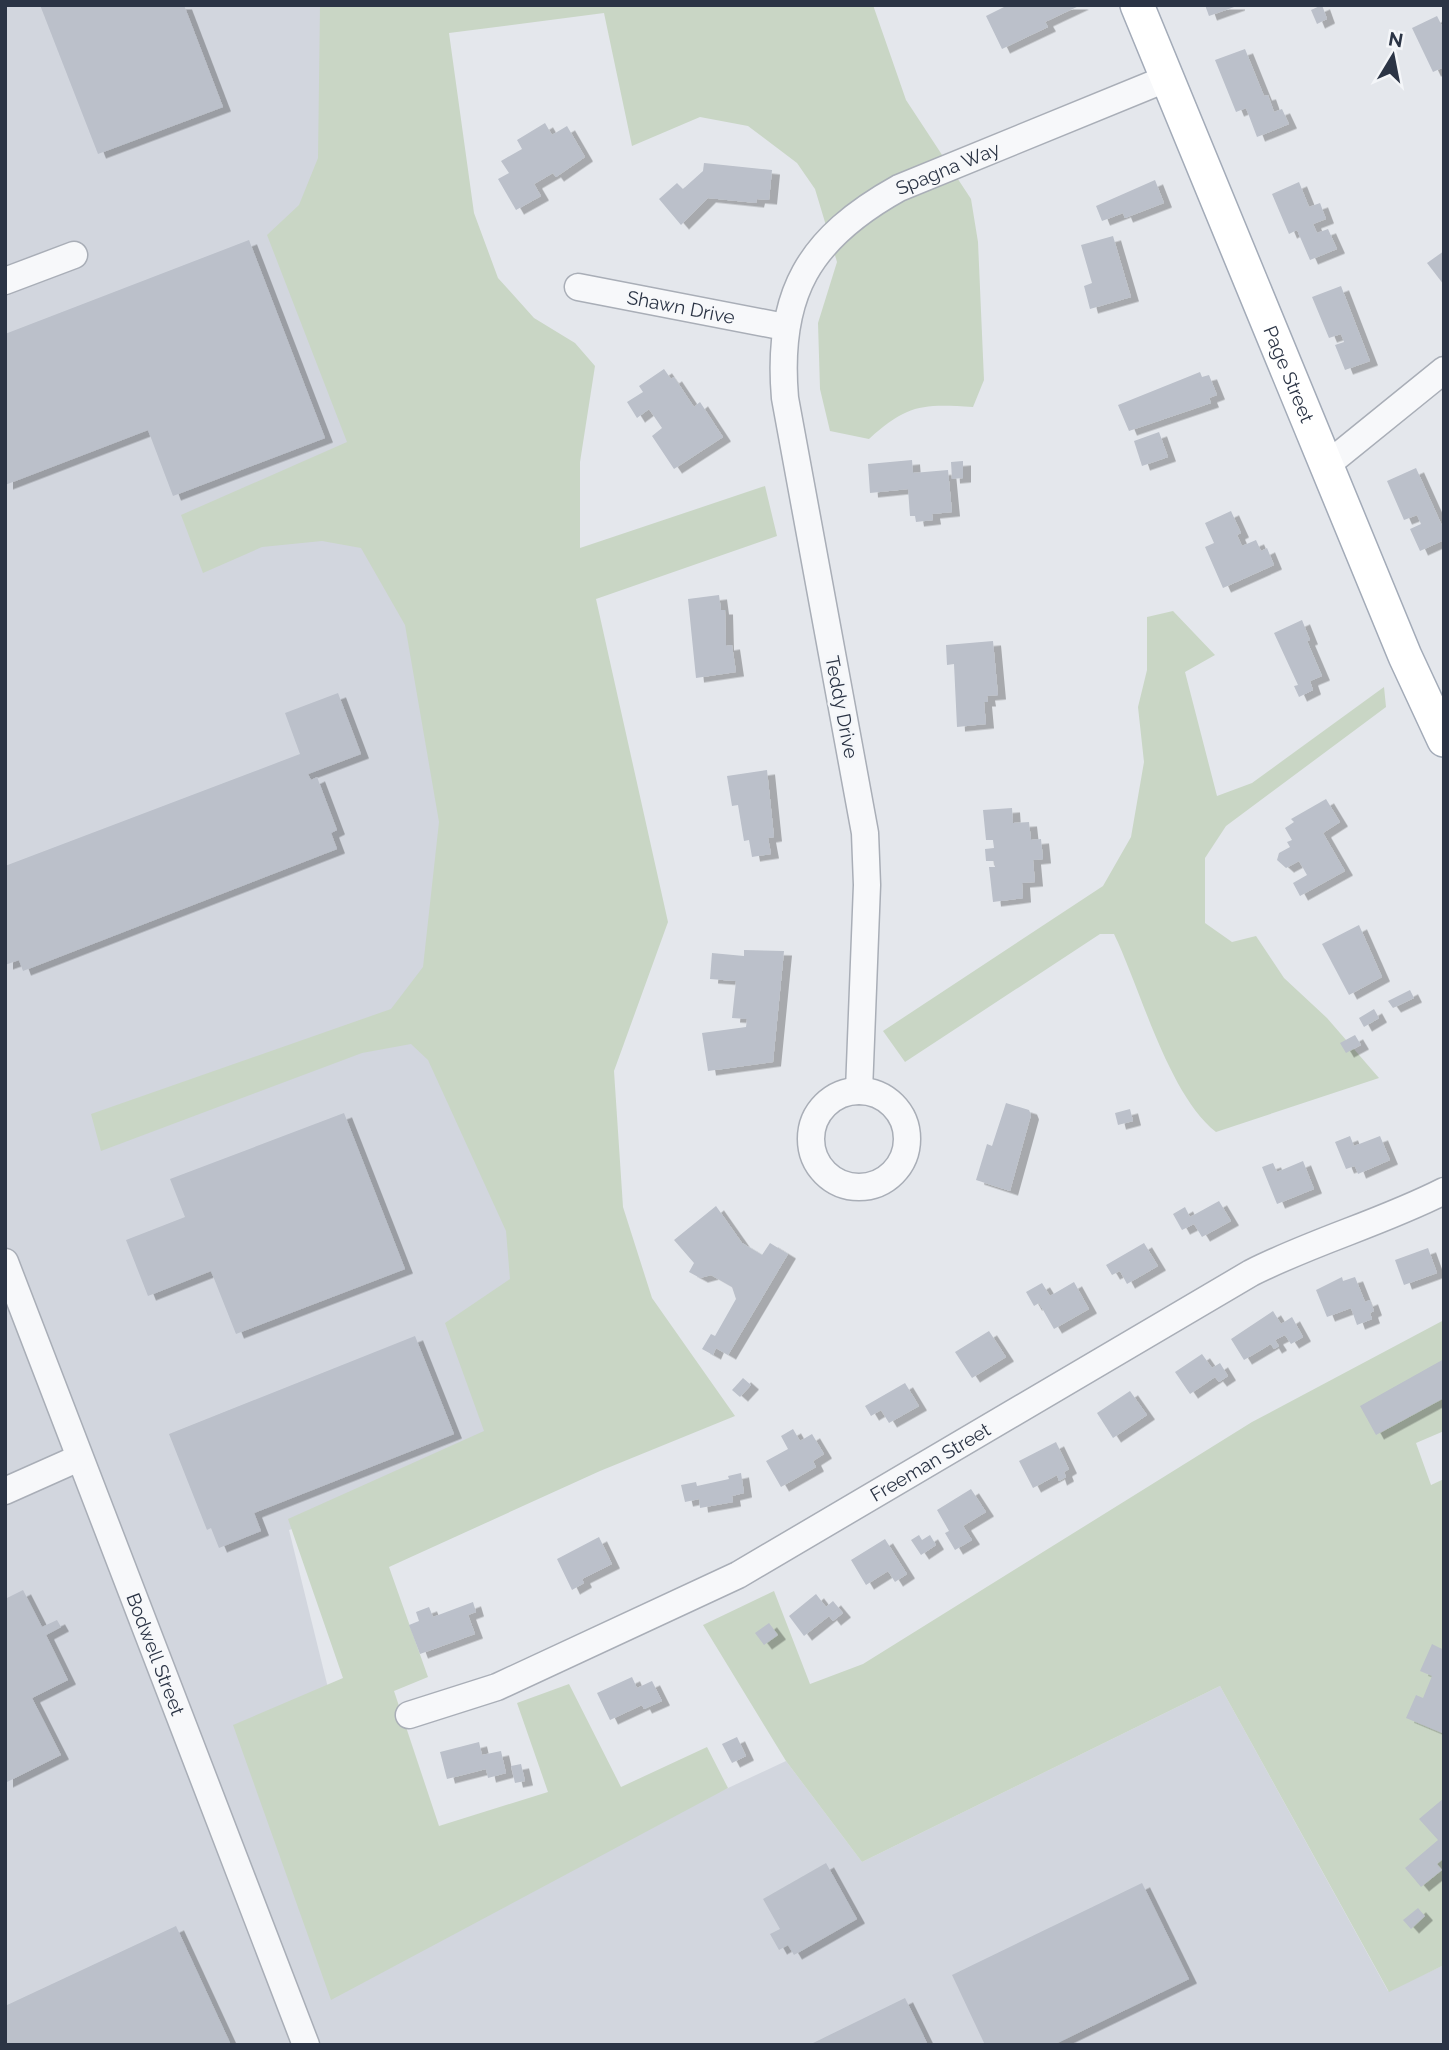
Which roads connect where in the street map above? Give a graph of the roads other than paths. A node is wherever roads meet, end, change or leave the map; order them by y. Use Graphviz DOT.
graph roads {
  1 [pos="1137,5"];
  2 [pos="1168,78"];
  3 [pos="74,255"];
  4 [pos="5,281"];
  5 [pos="578,287"];
  6 [pos="785,327"];
  7 [pos="1444,370"];
  8 [pos="1328,464"];
  9 [pos="1444,740"];
  10 [pos="859,1091"];
  11 [pos="1444,1191"];
  12 [pos="5,1262"];
  13 [pos="79,1458"];
  14 [pos="5,1490"];
  15 [pos="409,1715"];
  16 [pos="306,2045"];
  1 -- 2 [label="main road, Page Street"];
  2 -- 6 [label="street, Spagna Way"];
  2 -- 8 [label="main road, Page Street"];
  3 -- 4 [label="street"];
  5 -- 6 [label="street, Shawn Drive"];
  6 -- 10 [label="street, Teddy Drive"];
  7 -- 8 [label="street"];
  8 -- 9 [label="main road, Page Street"];
  11 -- 15 [label="street, Freeman Street"];
  12 -- 13 [label="street, Bodwell Street"];
  13 -- 14 [label="street"];
  13 -- 16 [label="street, Bodwell Street"];
}
